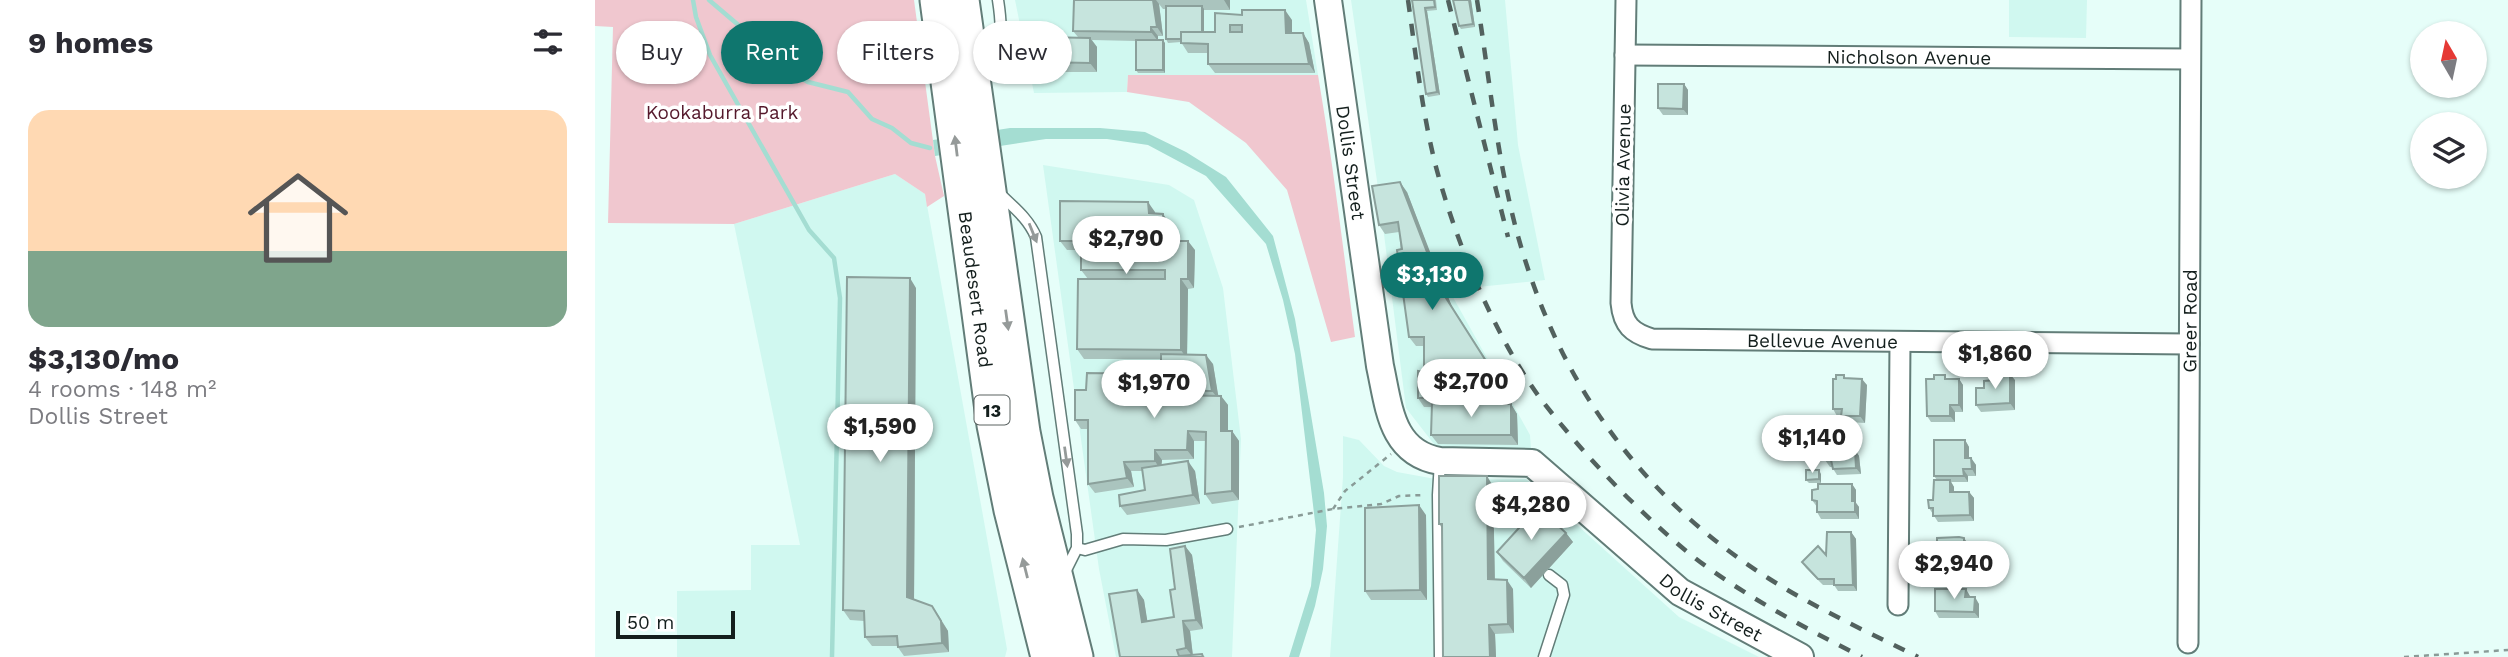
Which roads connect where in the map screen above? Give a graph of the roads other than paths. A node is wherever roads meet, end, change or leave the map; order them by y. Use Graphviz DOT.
graph roads {
  1 [pos="937,0"];
  2 [pos="962,0"];
  3 [pos="998,0"];
  4 [pos="1328,0"];
  5 [pos="1626,0"];
  6 [pos="2191,0"];
  7 [pos="1625,55"];
  8 [pos="2190,59"];
  9 [pos="968,99"];
  10 [pos="979,182"];
  11 [pos="1629,327"];
  12 [pos="1901,342"];
  13 [pos="2189,344"];
  14 [pos="1440,461"];
  15 [pos="1227,529"];
  16 [pos="1077,548"];
  17 [pos="1549,575"];
  18 [pos="1057,583"];
  19 [pos="1898,605"];
  20 [pos="2188,643"];
  21 [pos="1042,649"];
  22 [pos="1076,657"];
  23 [pos="1440,657"];
  24 [pos="1544,657"];
  25 [pos="1800,657"];
  1 -- 9 [label="highway, Beaudesert Road / 13"];
  2 -- 9 [label="highway, Beaudesert Road / 13"];
  3 -- 9 [label="lane"];
  4 -- 14 [label="street, Dollis Street"];
  5 -- 7 [label="street, Olivia Avenue"];
  6 -- 8 [label="street, Greer Road"];
  7 -- 8 [label="street, Nicholson Avenue"];
  7 -- 11 [label="street, Olivia Avenue"];
  8 -- 13 [label="street, Greer Road"];
  9 -- 10 [label="highway, Beaudesert Road / 13"];
  10 -- 16 [label="lane, Beaudesert Road, one-way"];
  10 -- 18 [label="highway, Beaudesert Road / 13, one-way"];
  21 -- 10 [label="highway, Beaudesert Road / 13, one-way"];
  11 -- 12 [label="street, Bellevue Avenue"];
  12 -- 13 [label="street, Bellevue Avenue"];
  12 -- 19 [label="street"];
  13 -- 20 [label="street, Greer Road"];
  14 -- 23 [label="lane"];
  14 -- 25 [label="street, Dollis Street"];
  15 -- 16 [label="lane"];
  16 -- 18 [label="lane"];
  17 -- 24 [label="lane"];
  18 -- 22 [label="highway, Beaudesert Road / 13"];
}
